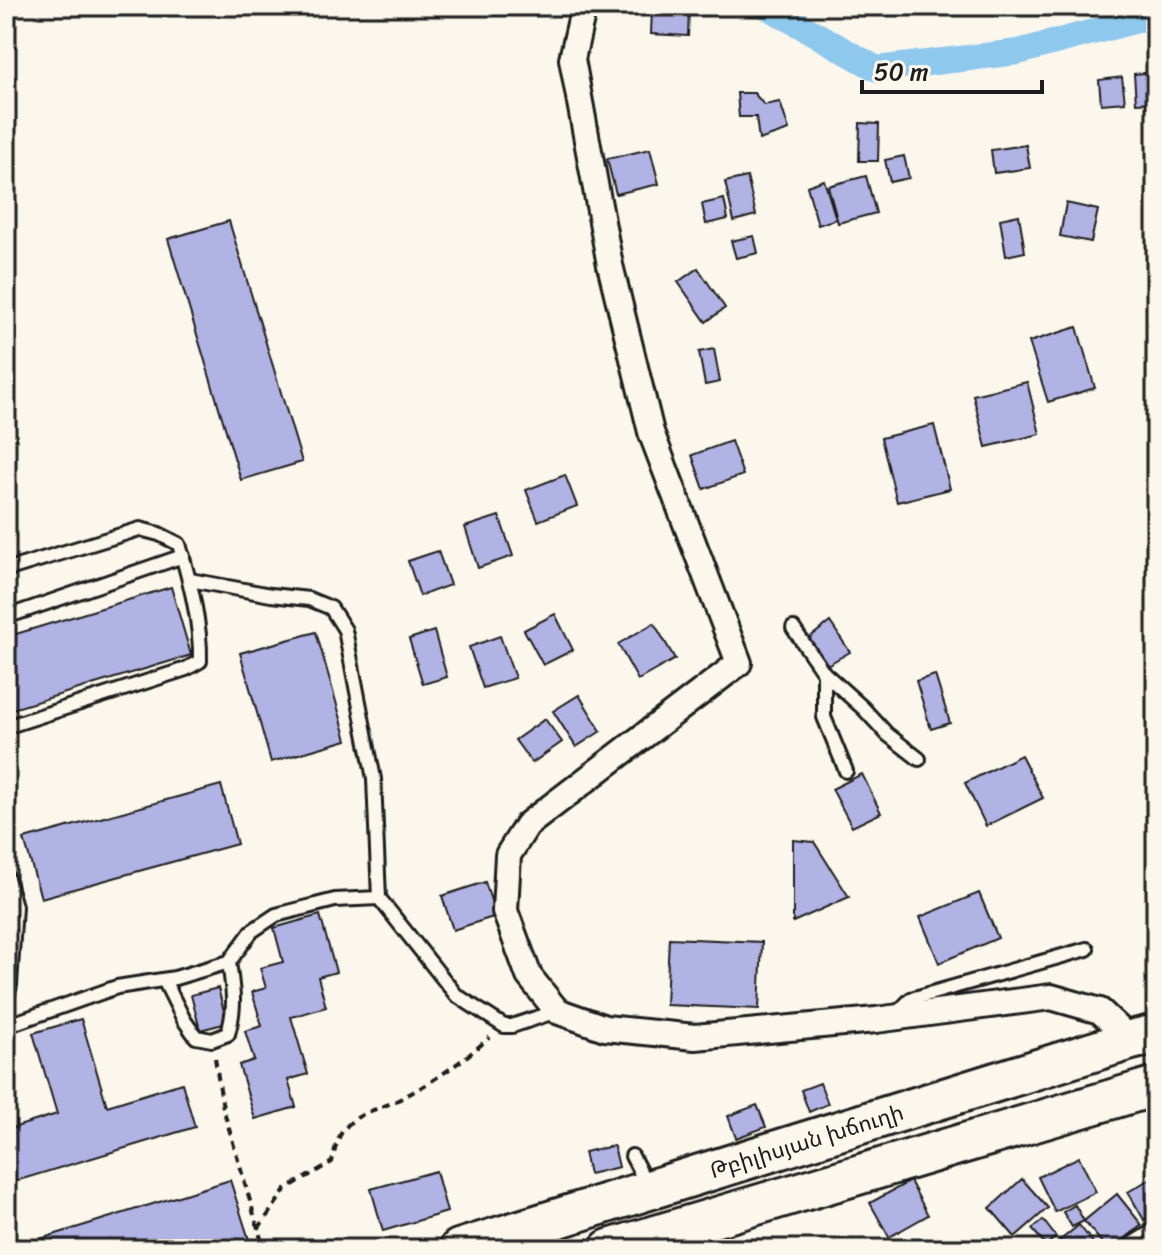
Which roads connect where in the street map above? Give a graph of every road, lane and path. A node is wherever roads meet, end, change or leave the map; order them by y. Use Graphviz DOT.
graph roads {
  1 [pos="584,6"];
  2 [pos="1149,380"];
  3 [pos="1156,386"];
  4 [pos="183,556"];
  5 [pos="6,570"];
  6 [pos="190,580"];
  7 [pos="6,617"];
  8 [pos="793,628"];
  9 [pos="824,673"];
  10 [pos="6,727"];
  11 [pos="919,759"];
  12 [pos="846,771"];
  13 [pos="6,875"];
  14 [pos="379,898"];
  15 [pos="1087,949"];
  16 [pos="229,962"];
  17 [pos="164,980"];
  18 [pos="6,1001"];
  19 [pos="557,1011"];
  20 [pos="891,1018"];
  21 [pos="6,1026"];
  22 [pos="504,1026"];
  23 [pos="1143,1037"];
  24 [pos="212,1040"];
  25 [pos="1156,1086"];
  26 [pos="632,1156"];
  27 [pos="650,1190"];
  28 [pos="258,1229"];
  29 [pos="1156,1236"];
  30 [pos="264,1249"];
  31 [pos="459,1249"];
  32 [pos="609,1249"];
  33 [pos="1135,1249"];
  1 -- 19 [label="street"];
  2 -- 3 [label="path"];
  4 -- 5 [label="lane"];
  4 -- 6 [label="lane"];
  4 -- 7 [label="lane"];
  6 -- 10 [label="lane"];
  6 -- 14 [label="lane"];
  8 -- 9 [label="lane"];
  9 -- 11 [label="lane"];
  9 -- 12 [label="lane"];
  13 -- 18 [label="lane"];
  14 -- 16 [label="lane"];
  14 -- 22 [label="lane"];
  15 -- 20 [label="lane"];
  16 -- 17 [label="lane"];
  16 -- 24 [label="lane"];
  17 -- 21 [label="lane"];
  17 -- 24 [label="lane"];
  19 -- 20 [label="street"];
  19 -- 22 [label="lane"];
  20 -- 23 [label="street"];
  22 -- 28 [label="path"];
  23 -- 27 [label="main road, Թբիլիսյան խճուղի"];
  24 -- 28 [label="path"];
  25 -- 32 [label="main road"];
  26 -- 27 [label="lane"];
  27 -- 31 [label="main road, Թբիլիսյան խճուղի"];
  28 -- 30 [label="path"];
  29 -- 33 [label="street"];
}
